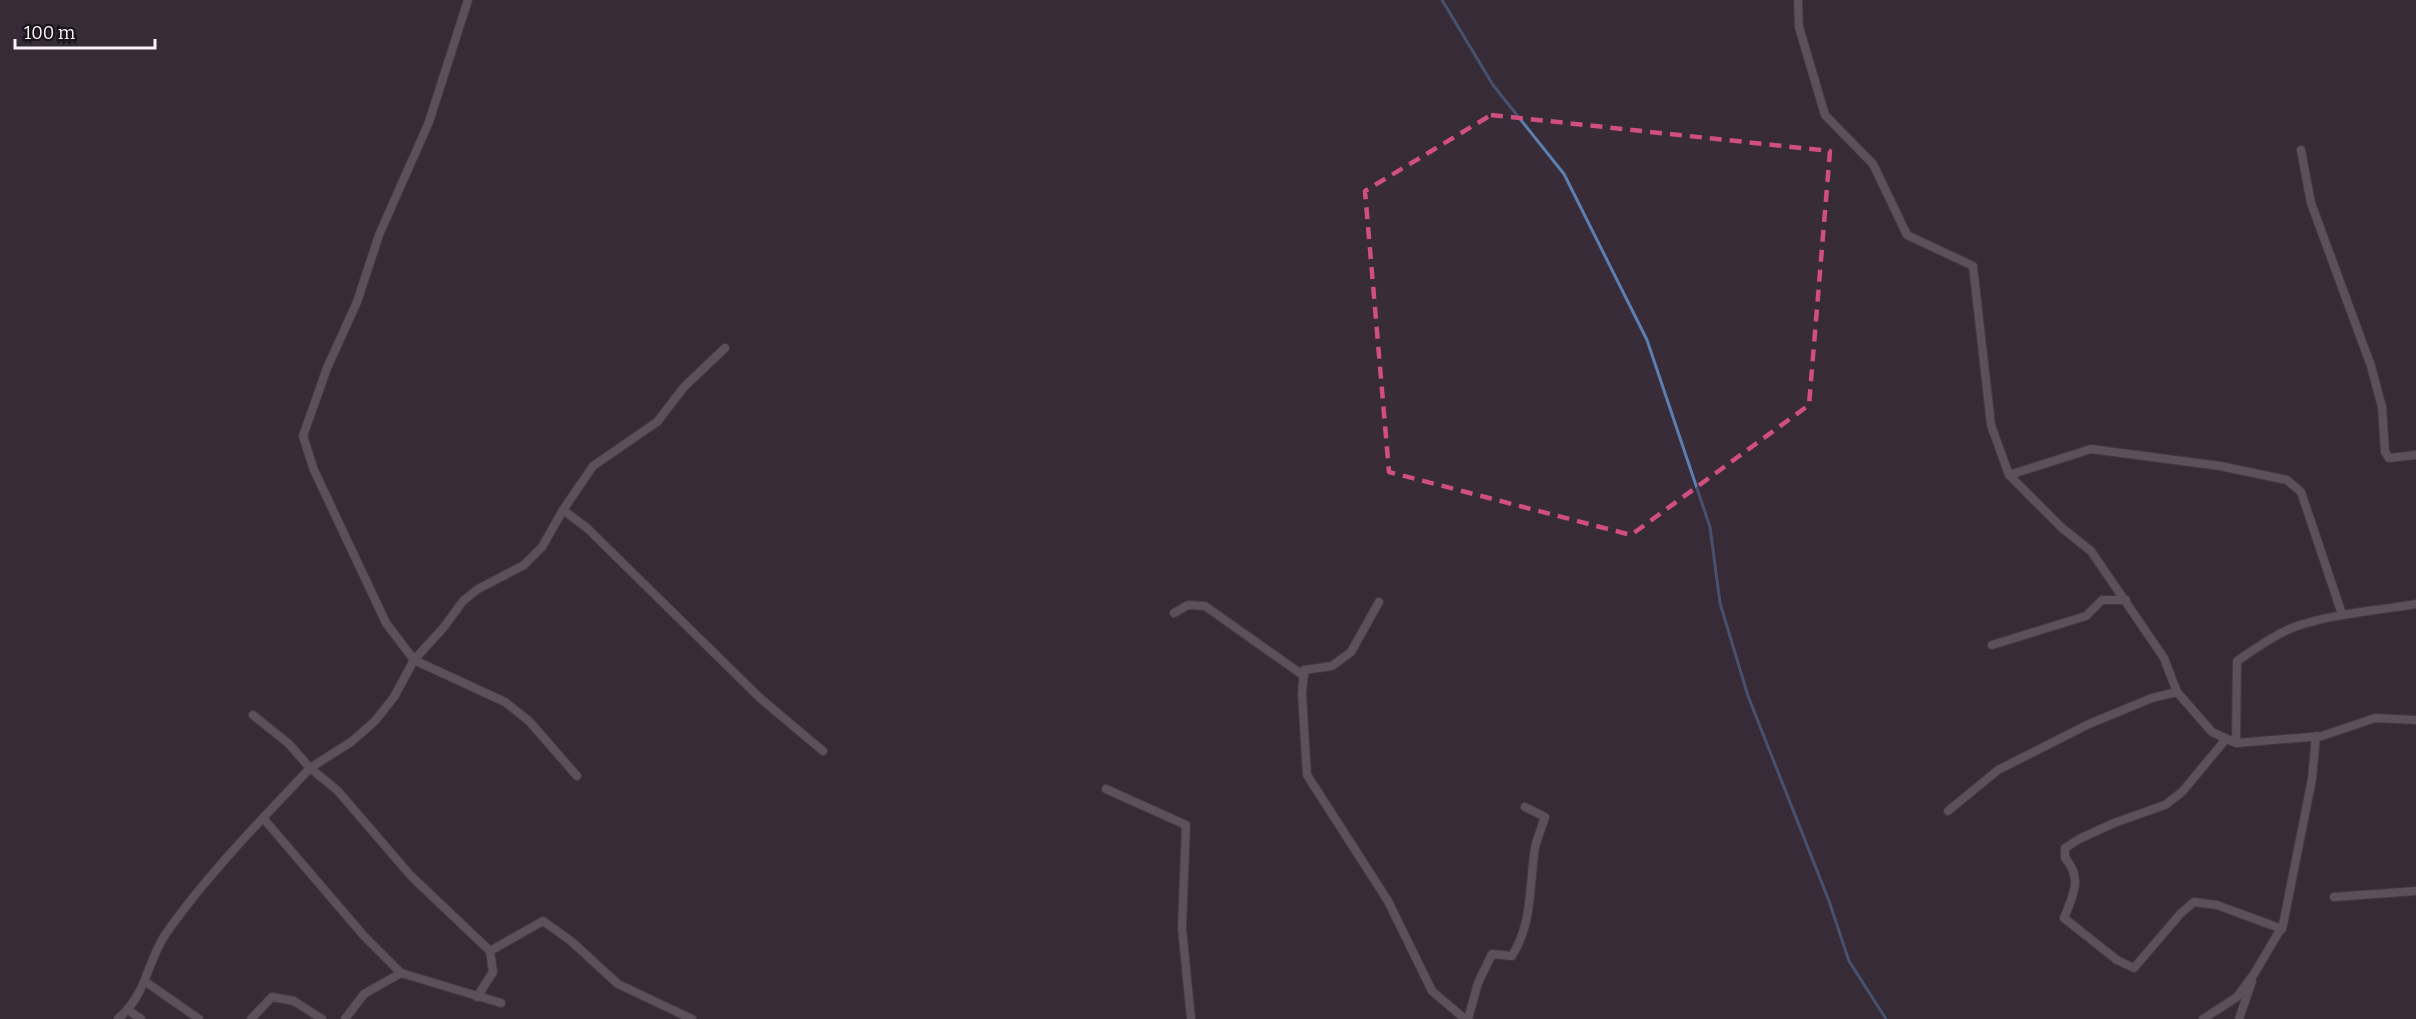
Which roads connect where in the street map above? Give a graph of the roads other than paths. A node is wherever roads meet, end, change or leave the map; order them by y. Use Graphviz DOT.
graph roads {
  1 [pos="468,0"];
  2 [pos="1798,0"];
  3 [pos="2301,150"];
  4 [pos="725,348"];
  5 [pos="2416,456"];
  6 [pos="2009,475"];
  7 [pos="563,510"];
  8 [pos="2126,600"];
  9 [pos="1379,602"];
  10 [pos="2416,604"];
  11 [pos="1174,613"];
  12 [pos="2342,614"];
  13 [pos="1992,645"];
  14 [pos="414,660"];
  15 [pos="1304,676"];
  16 [pos="2177,692"];
  17 [pos="253,715"];
  18 [pos="2416,720"];
  19 [pos="2316,736"];
  20 [pos="2226,739"];
  21 [pos="2236,743"];
  22 [pos="823,751"];
  23 [pos="310,768"];
  24 [pos="577,776"];
  25 [pos="1106,789"];
  26 [pos="1525,807"];
  27 [pos="1948,811"];
  28 [pos="264,818"];
  29 [pos="2416,891"];
  30 [pos="2334,897"];
  31 [pos="2282,928"];
  32 [pos="490,951"];
  33 [pos="401,973"];
  34 [pos="2254,974"];
  35 [pos="146,982"];
  36 [pos="477,997"];
  37 [pos="501,1003"];
  38 [pos="128,1010"];
  39 [pos="118,1019"];
  40 [pos="141,1019"];
  41 [pos="198,1019"];
  42 [pos="251,1019"];
  43 [pos="322,1019"];
  44 [pos="345,1019"];
  45 [pos="692,1019"];
  46 [pos="1191,1019"];
  47 [pos="1466,1019"];
  48 [pos="2203,1019"];
  49 [pos="2240,1019"];
  1 -- 14 [label="street"];
  2 -- 6 [label="street"];
  3 -- 5 [label="street"];
  4 -- 7 [label="street"];
  6 -- 8 [label="street"];
  6 -- 12 [label="street"];
  7 -- 14 [label="street"];
  7 -- 22 [label="street"];
  8 -- 13 [label="street"];
  8 -- 16 [label="street"];
  9 -- 15 [label="street"];
  10 -- 12 [label="street"];
  11 -- 15 [label="street"];
  12 -- 21 [label="street"];
  14 -- 23 [label="street"];
  14 -- 24 [label="street"];
  15 -- 47 [label="street"];
  16 -- 20 [label="street"];
  16 -- 27 [label="street"];
  17 -- 23 [label="street"];
  18 -- 19 [label="street"];
  19 -- 21 [label="street"];
  19 -- 31 [label="street"];
  20 -- 21 [label="street"];
  20 -- 31 [label="street"];
  23 -- 28 [label="street"];
  23 -- 32 [label="street"];
  25 -- 46 [label="street"];
  26 -- 47 [label="street"];
  28 -- 33 [label="street"];
  28 -- 35 [label="street"];
  29 -- 30 [label="street"];
  31 -- 34 [label="street"];
  32 -- 36 [label="street"];
  32 -- 45 [label="street"];
  33 -- 36 [label="street"];
  33 -- 44 [label="street"];
  34 -- 48 [label="street"];
  34 -- 49 [label="street"];
  35 -- 38 [label="street"];
  35 -- 41 [label="street"];
  36 -- 37 [label="street"];
  38 -- 39 [label="street"];
  38 -- 40 [label="street"];
  42 -- 43 [label="street"];
}
